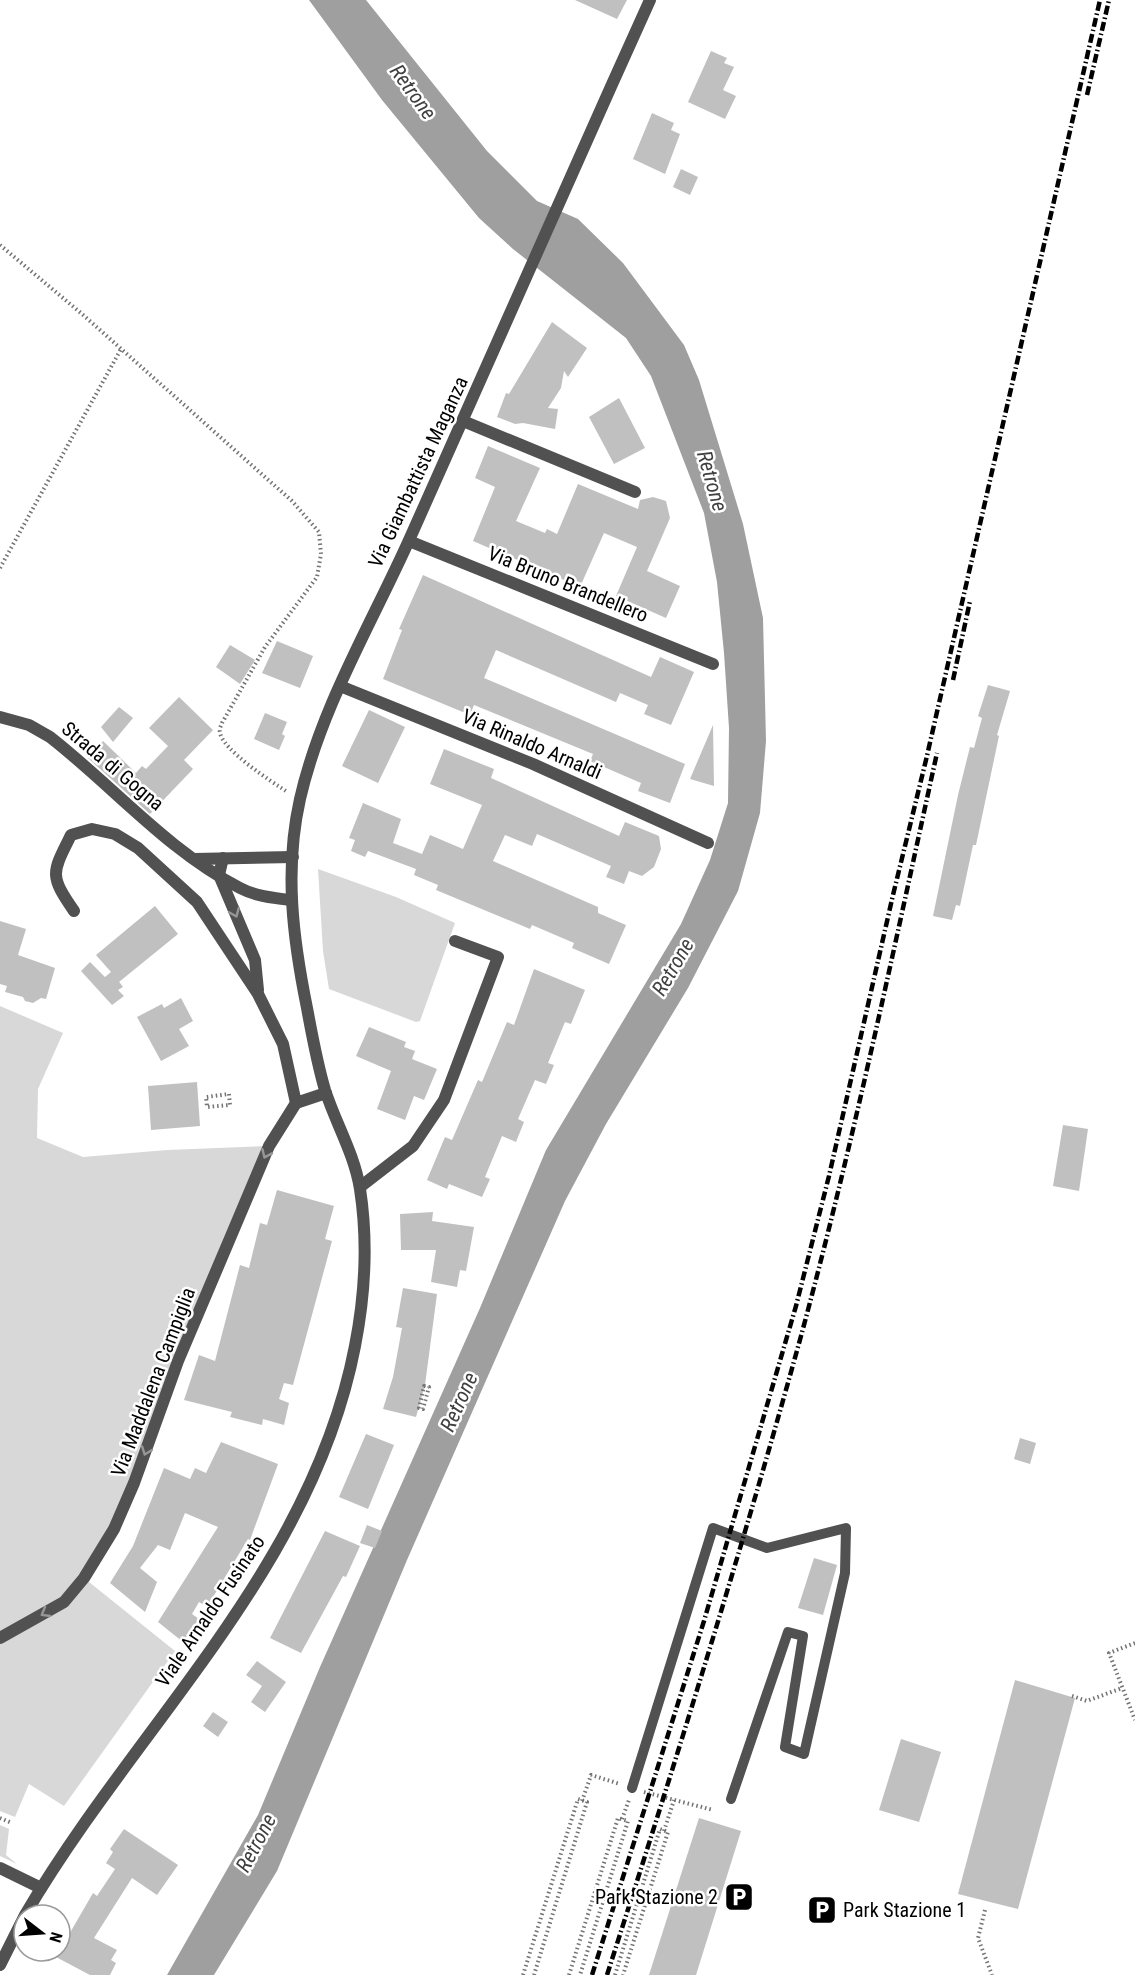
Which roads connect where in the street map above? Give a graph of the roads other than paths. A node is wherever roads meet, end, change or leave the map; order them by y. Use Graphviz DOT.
graph roads {
  1 [pos="650,0"];
  2 [pos="463,421"];
  3 [pos="635,492"];
  4 [pos="409,541"];
  5 [pos="713,664"];
  6 [pos="340,686"];
  7 [pos="0,717"];
  8 [pos="708,843"];
  9 [pos="293,857"];
  10 [pos="223,858"];
  11 [pos="194,859"];
  12 [pos="219,875"];
  13 [pos="290,900"];
  14 [pos="74,911"];
  15 [pos="455,941"];
  16 [pos="300,976"];
  17 [pos="258,994"];
  18 [pos="326,1093"];
  19 [pos="296,1103"];
  20 [pos="360,1187"];
  21 [pos="0,1638"];
  22 [pos="632,1788"];
  23 [pos="731,1799"];
  24 [pos="0,1869"];
  25 [pos="41,1887"];
  26 [pos="32,1903"];
  27 [pos="12,1941"];
  28 [pos="0,1965"];
  1 -- 2 [label="street, Via Giambattista Maganza"];
  2 -- 3 [label="street"];
  2 -- 4 [label="street, Via Giambattista Maganza"];
  4 -- 5 [label="street, Via Bruno Brandellero"];
  4 -- 6 [label="street, Via Giambattista Maganza"];
  6 -- 8 [label="street, Via Rinaldo Arnaldi"];
  6 -- 9 [label="street, Via Giambattista Maganza"];
  7 -- 11 [label="street, Strada di Gogna"];
  9 -- 10 [label="street"];
  9 -- 13 [label="street, Via Giambattista Maganza"];
  10 -- 11 [label="street"];
  10 -- 12 [label="street"];
  11 -- 12 [label="street, Strada di Gogna"];
  12 -- 13 [label="street, Strada di Gogna"];
  12 -- 17 [label="street, one-way"];
  13 -- 16 [label="street, Via Giambattista Maganza"];
  14 -- 17 [label="street"];
  15 -- 20 [label="street"];
  16 -- 18 [label="street, Viale Arnaldo Fusinato"];
  17 -- 19 [label="street"];
  18 -- 19 [label="street"];
  18 -- 20 [label="street, Viale Arnaldo Fusinato"];
  19 -- 21 [label="street, Via Maddalena Campiglia, one-way"];
  20 -- 25 [label="street, Viale Arnaldo Fusinato"];
  22 -- 23 [label="lane"];
  24 -- 25 [label="street"];
  25 -- 26 [label="street, Viale Arnaldo Fusinato"];
  27 -- 28 [label="street, Viale Arnaldo Fusinato"];
}
